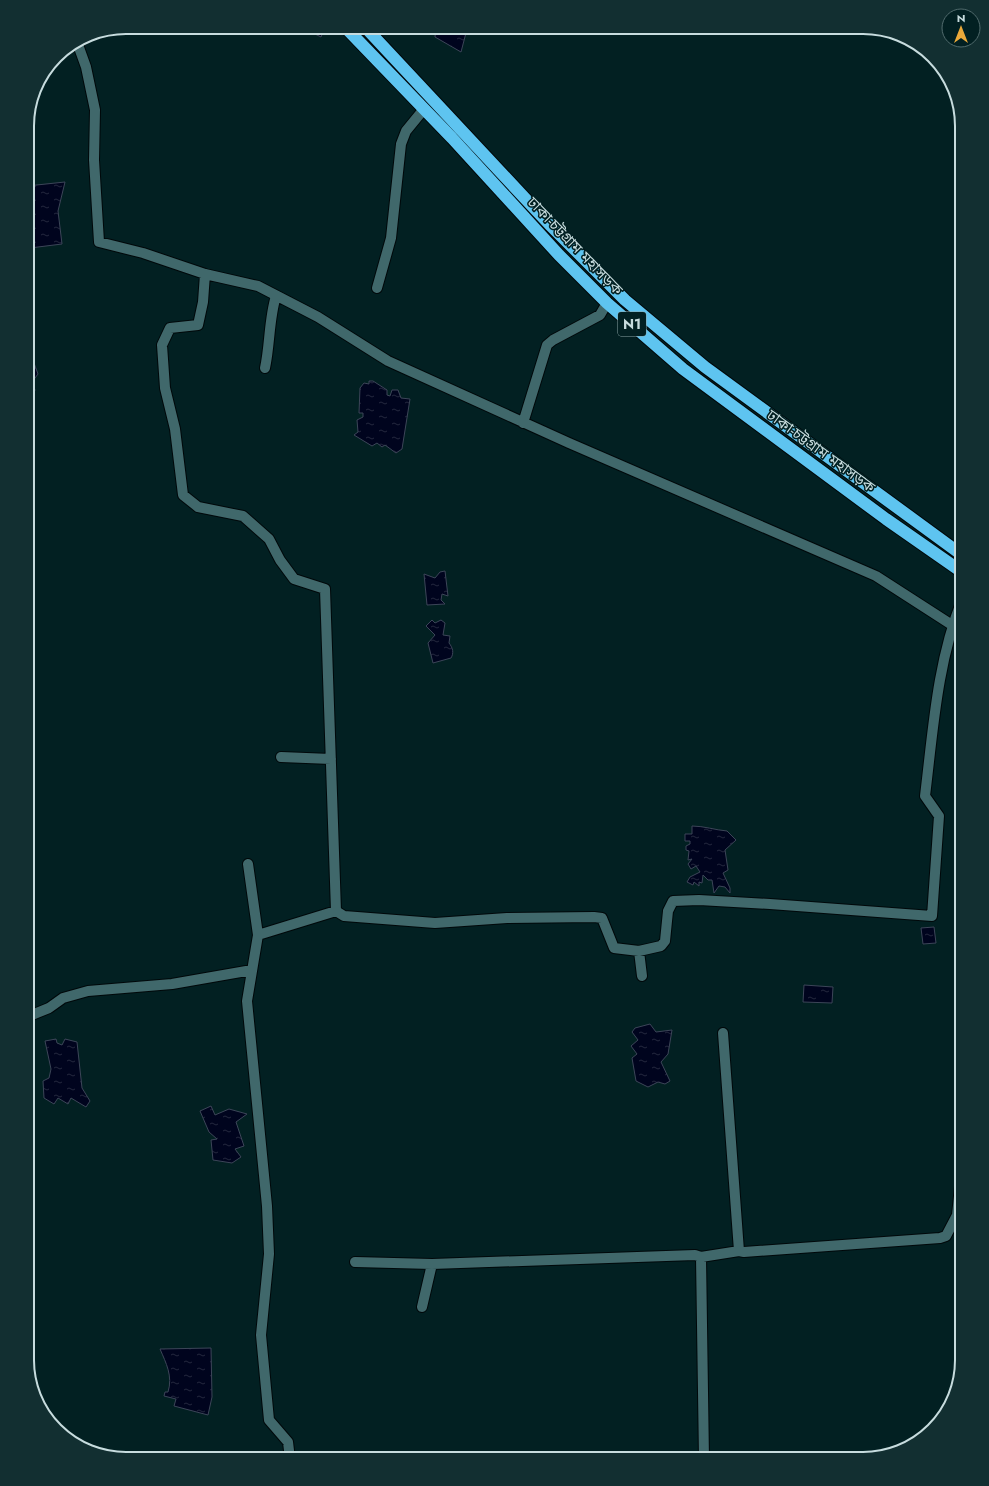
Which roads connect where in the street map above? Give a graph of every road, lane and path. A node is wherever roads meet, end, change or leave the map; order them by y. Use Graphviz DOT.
graph roads {
  1 [pos="352,34"];
  2 [pos="372,34"];
  3 [pos="79,47"];
  4 [pos="424,109"];
  5 [pos="205,274"];
  6 [pos="377,288"];
  7 [pos="276,296"];
  8 [pos="606,303"];
  9 [pos="265,368"];
  10 [pos="524,423"];
  11 [pos="955,550"];
  12 [pos="955,567"];
  13 [pos="955,617"];
  14 [pos="952,624"];
  15 [pos="281,757"];
  16 [pos="331,759"];
  17 [pos="248,864"];
  18 [pos="336,911"];
  19 [pos="258,935"];
  20 [pos="639,951"];
  21 [pos="252,970"];
  22 [pos="642,976"];
  23 [pos="34,1014"];
  24 [pos="723,1033"];
  25 [pos="955,1219"];
  26 [pos="739,1251"];
  27 [pos="701,1256"];
  28 [pos="355,1262"];
  29 [pos="432,1264"];
  30 [pos="422,1308"];
  31 [pos="289,1452"];
  32 [pos="704,1452"];
  1 -- 4 [label="highway, ঢাকা-চট্টগ্রাম মহাসড়ক / N1"];
  2 -- 11 [label="highway, ঢাকা-চট্টগ্রাম মহাসড়ক / N1"];
  3 -- 5 [label="street"];
  4 -- 6 [label="street"];
  4 -- 8 [label="highway, ঢাকা-চট্টগ্রাম মহাসড়ক / N1"];
  5 -- 7 [label="street"];
  5 -- 16 [label="street"];
  7 -- 9 [label="street"];
  7 -- 10 [label="street"];
  8 -- 10 [label="street"];
  8 -- 12 [label="highway, ঢাকা-চট্টগ্রাম মহাসড়ক / N1"];
  10 -- 14 [label="street"];
  13 -- 14 [label="street"];
  14 -- 20 [label="street"];
  15 -- 16 [label="street"];
  16 -- 18 [label="street"];
  17 -- 19 [label="street"];
  18 -- 19 [label="street"];
  18 -- 20 [label="street"];
  19 -- 21 [label="street"];
  20 -- 22 [label="street"];
  21 -- 23 [label="street"];
  21 -- 31 [label="street"];
  24 -- 26 [label="street"];
  25 -- 26 [label="street"];
  26 -- 27 [label="street"];
  27 -- 29 [label="street"];
  27 -- 32 [label="street"];
  28 -- 29 [label="street"];
  29 -- 30 [label="street"];
}
